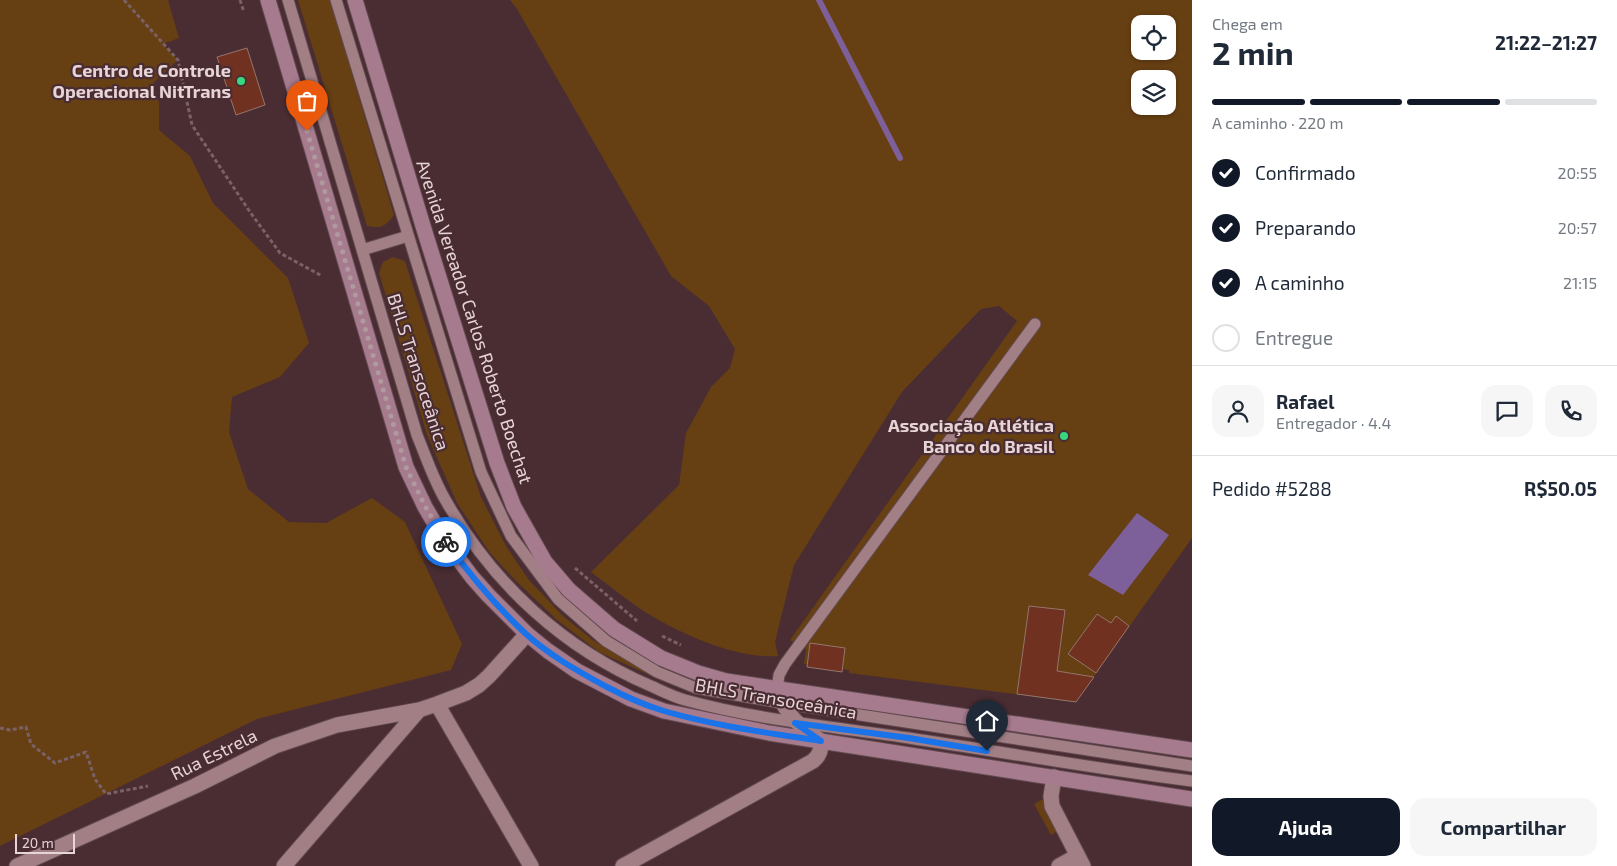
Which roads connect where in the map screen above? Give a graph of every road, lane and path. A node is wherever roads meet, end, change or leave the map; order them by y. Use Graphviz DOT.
graph roads {
  1 [pos="124,0"];
  2 [pos="240,0"];
  3 [pos="268,0"];
  4 [pos="288,0"];
  5 [pos="336,0"];
  6 [pos="355,0"];
  7 [pos="244,12"];
  8 [pos="408,236"];
  9 [pos="362,250"];
  10 [pos="322,276"];
  11 [pos="1035,324"];
  12 [pos="574,567"];
  13 [pos="644,627"];
  14 [pos="527,634"];
  15 [pos="660,635"];
  16 [pos="685,647"];
  17 [pos="777,689"];
  18 [pos="782,703"];
  19 [pos="437,704"];
  20 [pos="418,710"];
  21 [pos="795,723"];
  22 [pos="0,728"];
  23 [pos="821,741"];
  24 [pos="1192,750"];
  25 [pos="1192,766"];
  26 [pos="1054,777"];
  27 [pos="1192,781"];
  28 [pos="153,785"];
  29 [pos="1192,799"];
  30 [pos="1080,861"];
  31 [pos="17,866"];
  32 [pos="284,866"];
  33 [pos="531,866"];
  34 [pos="623,866"];
  35 [pos="1059,866"];
  1 -- 10 [label="path"];
  2 -- 7 [label="path"];
  3 -- 14 [label="main road"];
  4 -- 9 [label="lane, BHLS Transoceânica"];
  5 -- 8 [label="lane, BHLS Transoceânica"];
  6 -- 17 [label="main road, Avenida Vereador Carlos Roberto Boechat"];
  8 -- 9 [label="lane"];
  8 -- 18 [label="lane, BHLS Transoceânica"];
  9 -- 21 [label="lane, BHLS Transoceânica"];
  11 -- 17 [label="lane"];
  12 -- 13 [label="path"];
  14 -- 19 [label="street, Rua Estrela"];
  14 -- 23 [label="main road"];
  15 -- 16 [label="path"];
  17 -- 18 [label="street"];
  17 -- 24 [label="main road, Avenida Vereador Carlos Roberto Boechat"];
  18 -- 21 [label="street"];
  18 -- 25 [label="lane, BHLS Transoceânica"];
  19 -- 20 [label="street, Rua Estrela"];
  19 -- 33 [label="street"];
  20 -- 31 [label="street, Rua Estrela"];
  20 -- 32 [label="street"];
  21 -- 23 [label="street"];
  21 -- 27 [label="lane, BHLS Transoceânica"];
  22 -- 28 [label="path"];
  23 -- 26 [label="main road"];
  23 -- 34 [label="street"];
  26 -- 29 [label="main road"];
  26 -- 30 [label="street"];
  30 -- 35 [label="street"];
}
